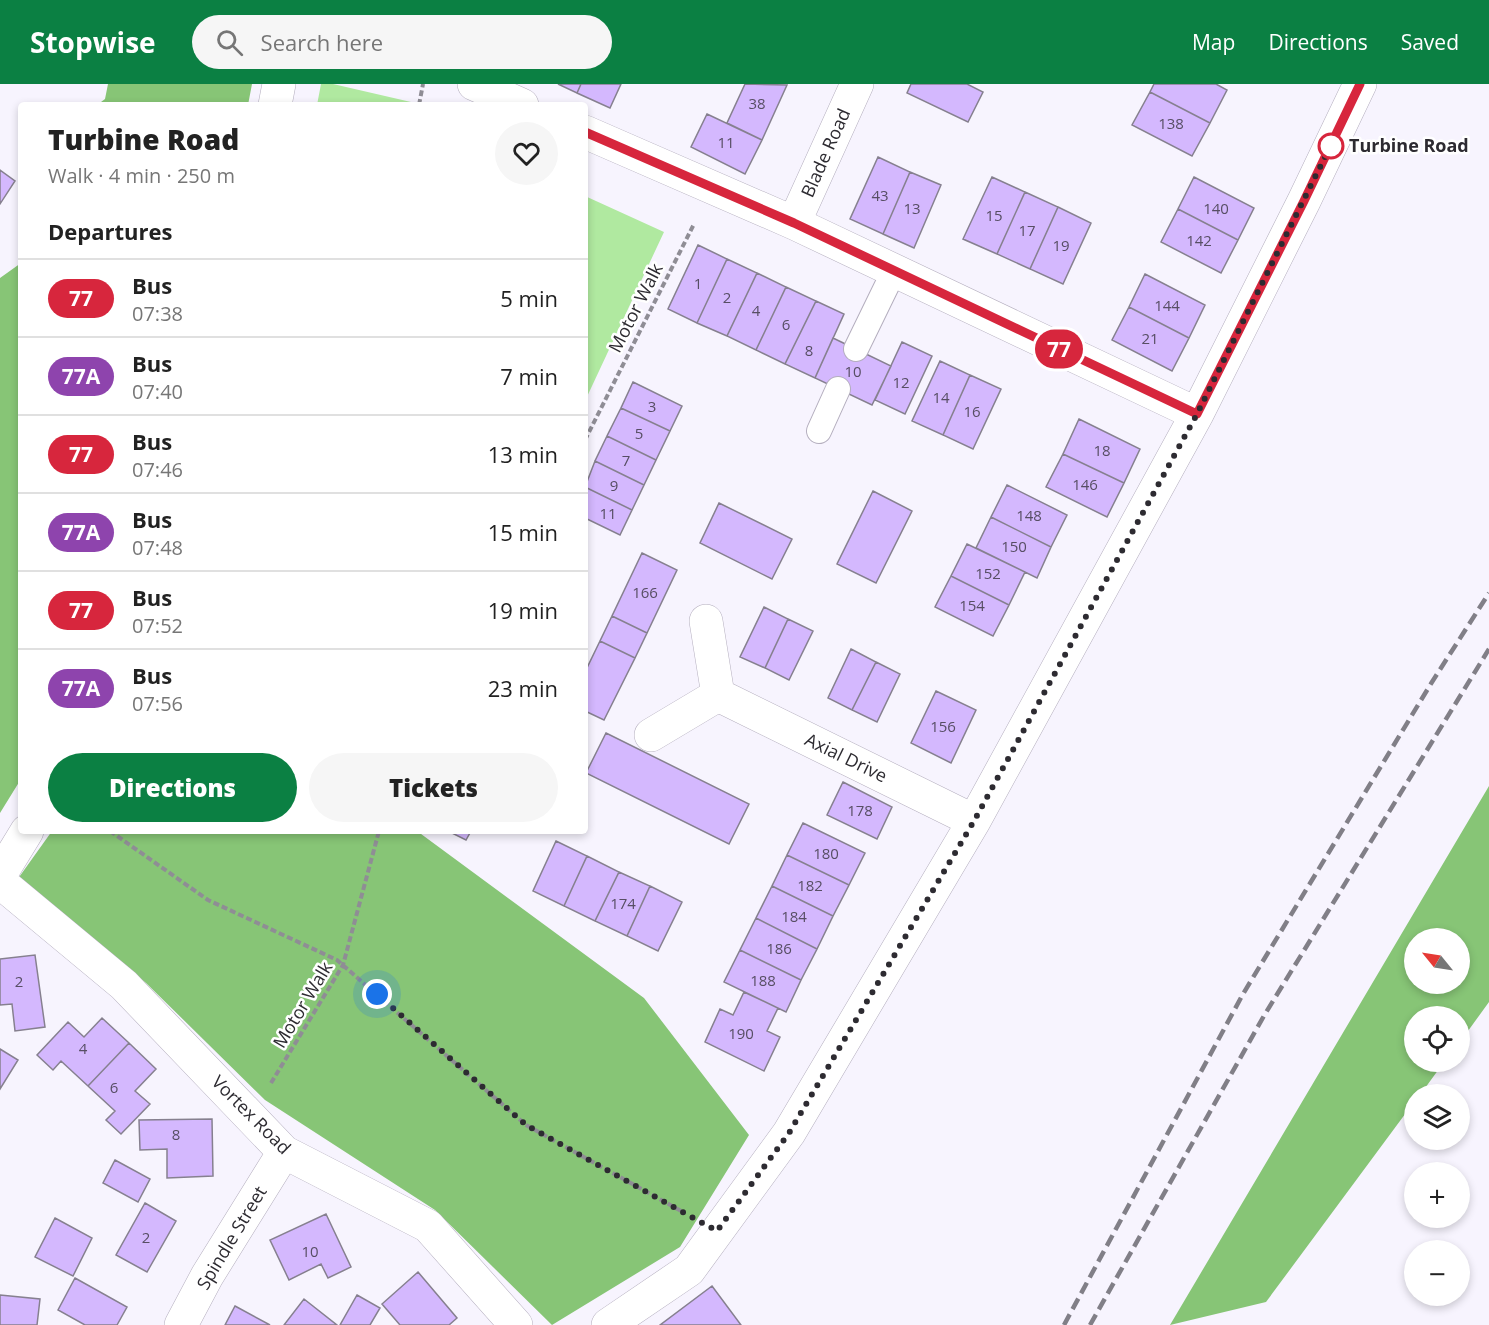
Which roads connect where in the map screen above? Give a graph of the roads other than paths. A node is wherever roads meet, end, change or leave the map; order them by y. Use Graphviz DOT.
graph roads {
  1 [pos="279,84"];
  2 [pos="474,84"];
  3 [pos="857,84"];
  4 [pos="1360,84"];
  5 [pos="275,102"];
  6 [pos="515,102"];
  7 [pos="588,133"];
  8 [pos="794,223"];
  9 [pos="894,271"];
  10 [pos="856,349"];
  11 [pos="838,389"];
  12 [pos="1197,414"];
  13 [pos="819,431"];
  14 [pos="706,621"];
  15 [pos="718,695"];
  16 [pos="651,735"];
  17 [pos="974,821"];
  18 [pos="25,834"];
  19 [pos="0,875"];
  20 [pos="0,882"];
  21 [pos="284,1152"];
  22 [pos="181,1325"];
  23 [pos="516,1325"];
  24 [pos="608,1325"];
  1 -- 5 [label="street"];
  2 -- 6 [label="street"];
  3 -- 8 [label="street, Blade Road"];
  4 -- 12 [label="street"];
  7 -- 8 [label="street"];
  8 -- 9 [label="street"];
  9 -- 10 [label="lane"];
  9 -- 12 [label="street"];
  11 -- 13 [label="lane"];
  12 -- 17 [label="street"];
  14 -- 15 [label="street"];
  15 -- 16 [label="street"];
  15 -- 17 [label="street, Axial Drive"];
  17 -- 24 [label="street"];
  18 -- 19 [label="street"];
  20 -- 21 [label="street, Vortex Road"];
  21 -- 22 [label="street, Spindle Street"];
  21 -- 23 [label="street, Vortex Road"];
}
